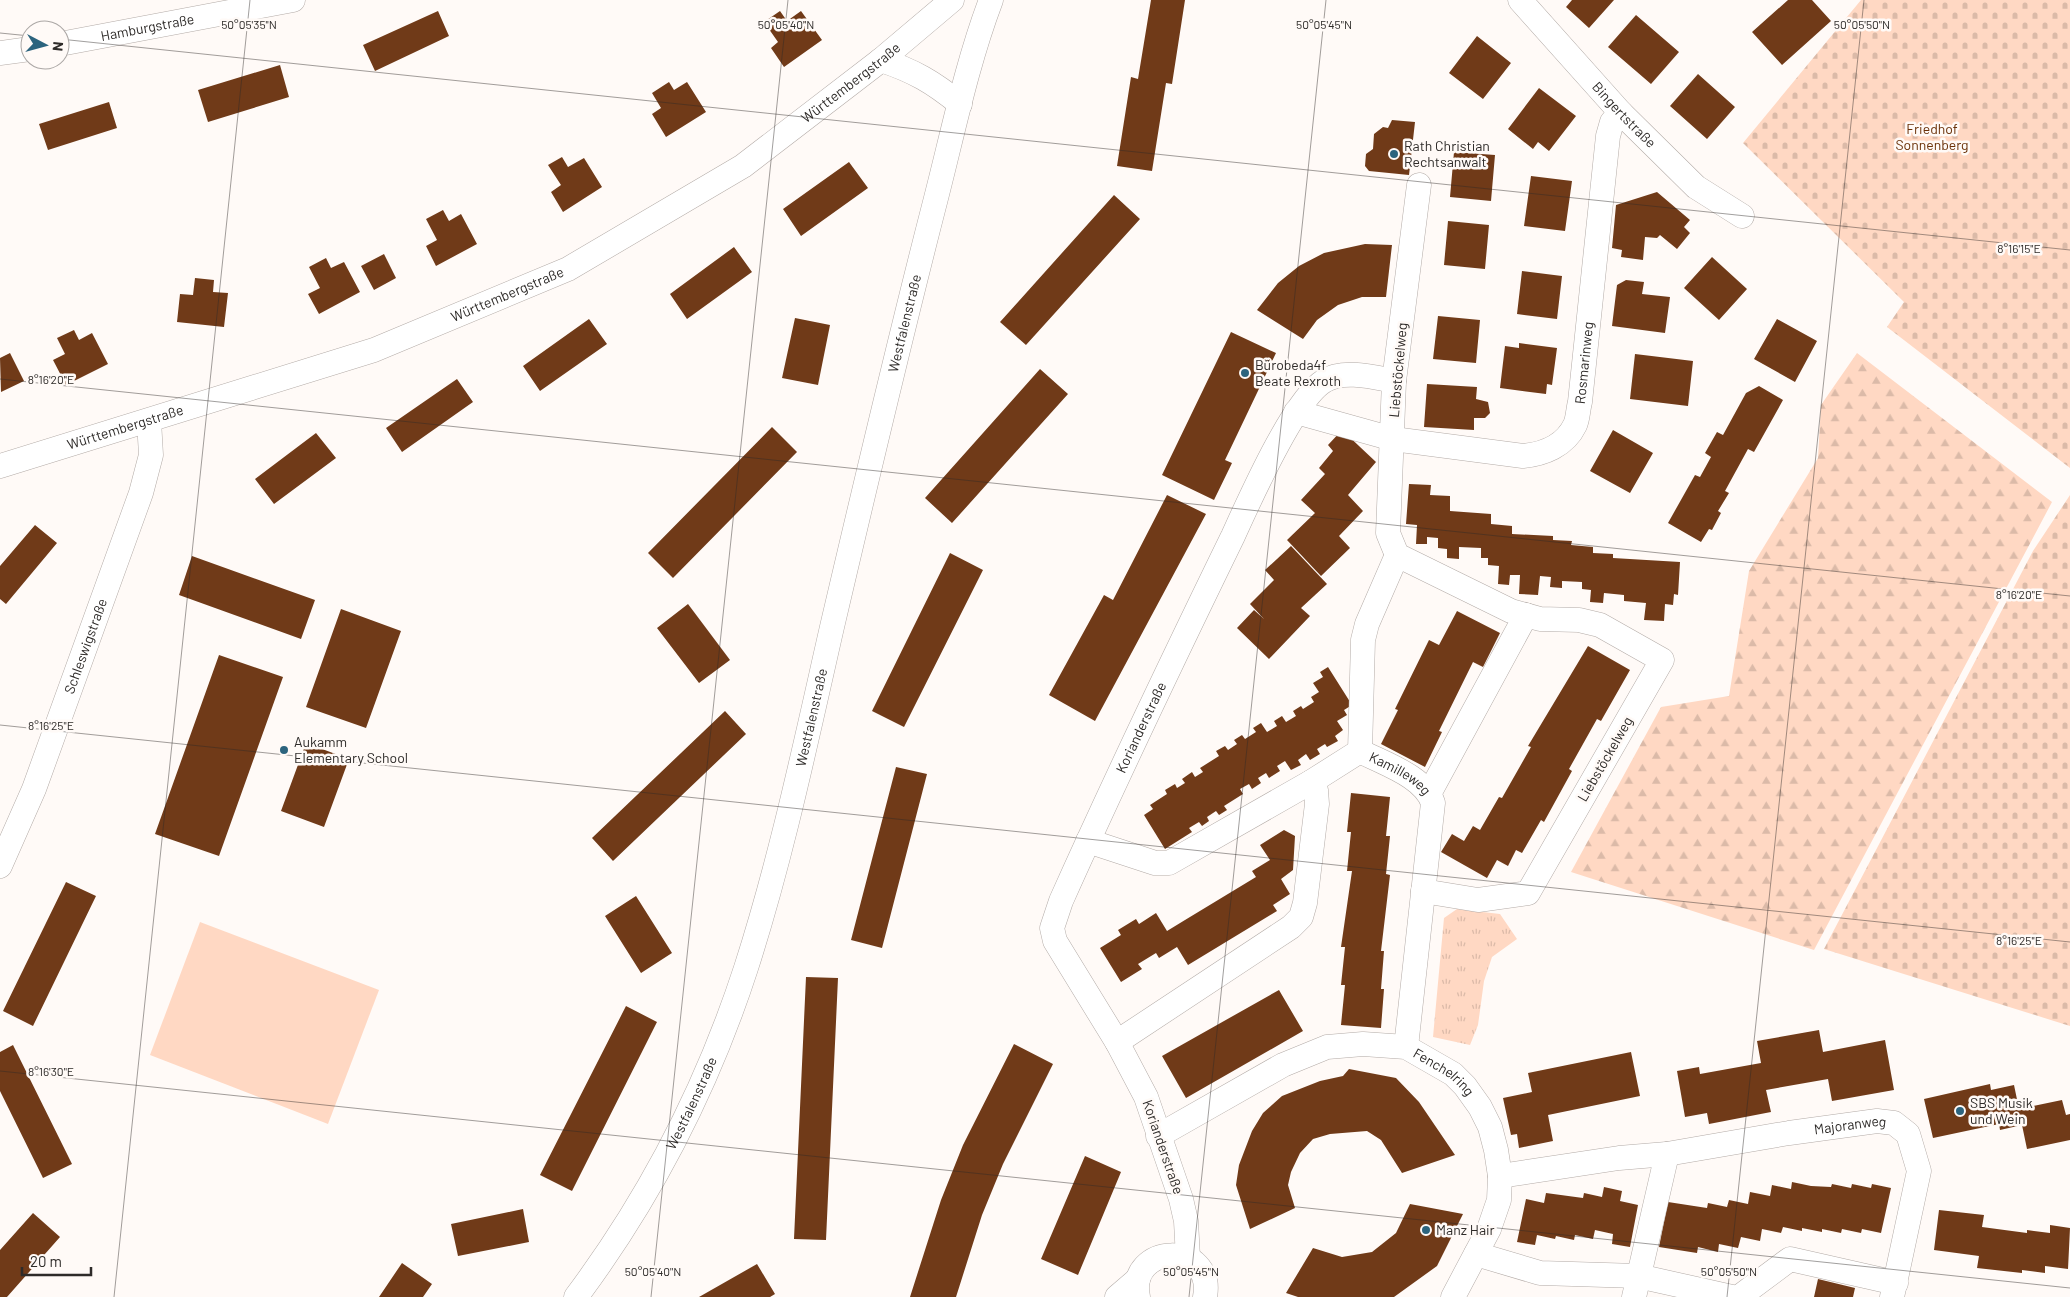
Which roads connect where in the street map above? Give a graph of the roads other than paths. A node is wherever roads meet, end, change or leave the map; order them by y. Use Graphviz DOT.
graph roads {
  1 [pos="293,0"];
  2 [pos="952,0"];
  3 [pos="991,0"];
  4 [pos="1520,0"];
  5 [pos="70,42"];
  6 [pos="20,50"];
  7 [pos="0,53"];
  8 [pos="881,60"];
  9 [pos="960,104"];
  10 [pos="1621,113"];
  11 [pos="1419,185"];
  12 [pos="1742,216"];
  13 [pos="1394,381"];
  14 [pos="1296,412"];
  15 [pos="149,421"];
  16 [pos="1393,439"];
  17 [pos="0,466"];
  18 [pos="1397,554"];
  19 [pos="1526,615"];
  20 [pos="1360,751"];
  21 [pos="1312,782"];
  22 [pos="1430,792"];
  23 [pos="1088,841"];
  24 [pos="0,866"];
  25 [pos="1423,891"];
  26 [pos="1117,1042"];
  27 [pos="1406,1047"];
  28 [pos="1158,1136"];
  29 [pos="1667,1154"];
  30 [pos="1500,1176"];
  31 [pos="1476,1254"];
  32 [pos="1188,1258"];
  33 [pos="1636,1286"];
  34 [pos="1138,1288"];
  35 [pos="1894,1290"];
  36 [pos="576,1297"];
  37 [pos="1117,1297"];
  38 [pos="1206,1297"];
  39 [pos="1453,1297"];
  40 [pos="1732,1297"];
  41 [pos="1739,1297"];
  1 -- 5 [label="street, Hamburgstraße"];
  2 -- 8 [label="street, Württembergstraße"];
  3 -- 9 [label="street, Westfalenstraße"];
  4 -- 10 [label="street, Bingertstraße"];
  6 -- 7 [label="street"];
  8 -- 9 [label="street"];
  8 -- 15 [label="street, Württembergstraße"];
  9 -- 36 [label="street, Westfalenstraße"];
  10 -- 12 [label="street, Bingertstraße"];
  10 -- 16 [label="street, Rosmarinweg"];
  11 -- 13 [label="street, Liebstöckelweg"];
  13 -- 14 [label="street, Korianderstraße"];
  13 -- 16 [label="street, Liebstöckelweg"];
  14 -- 16 [label="street"];
  14 -- 23 [label="street, Korianderstraße"];
  15 -- 17 [label="street, Württembergstraße"];
  15 -- 24 [label="street, Schleswigstraße"];
  16 -- 18 [label="street, Liebstöckelweg"];
  18 -- 19 [label="street, Liebstöckelweg"];
  18 -- 20 [label="street"];
  19 -- 22 [label="street"];
  19 -- 25 [label="street, Liebstöckelweg"];
  20 -- 21 [label="street, Kamilleweg"];
  20 -- 22 [label="street, Kamilleweg"];
  21 -- 23 [label="street, Kamilleweg"];
  21 -- 26 [label="street"];
  22 -- 25 [label="street, Kamilleweg"];
  23 -- 26 [label="street, Korianderstraße"];
  25 -- 27 [label="street, Kamilleweg"];
  26 -- 28 [label="street, Korianderstraße"];
  27 -- 28 [label="street, Fenchelring"];
  27 -- 30 [label="street, Fenchelring"];
  28 -- 32 [label="street, Korianderstraße"];
  29 -- 30 [label="street, Majoranweg"];
  29 -- 33 [label="street"];
  29 -- 35 [label="street, Majoranweg"];
  30 -- 31 [label="street, Fenchelring"];
  31 -- 33 [label="street"];
  31 -- 39 [label="street, Fenchelring"];
  32 -- 34 [label="street"];
  32 -- 38 [label="street"];
  33 -- 40 [label="street"];
  34 -- 37 [label="street"];
  35 -- 41 [label="street, Majoranweg"];
}
